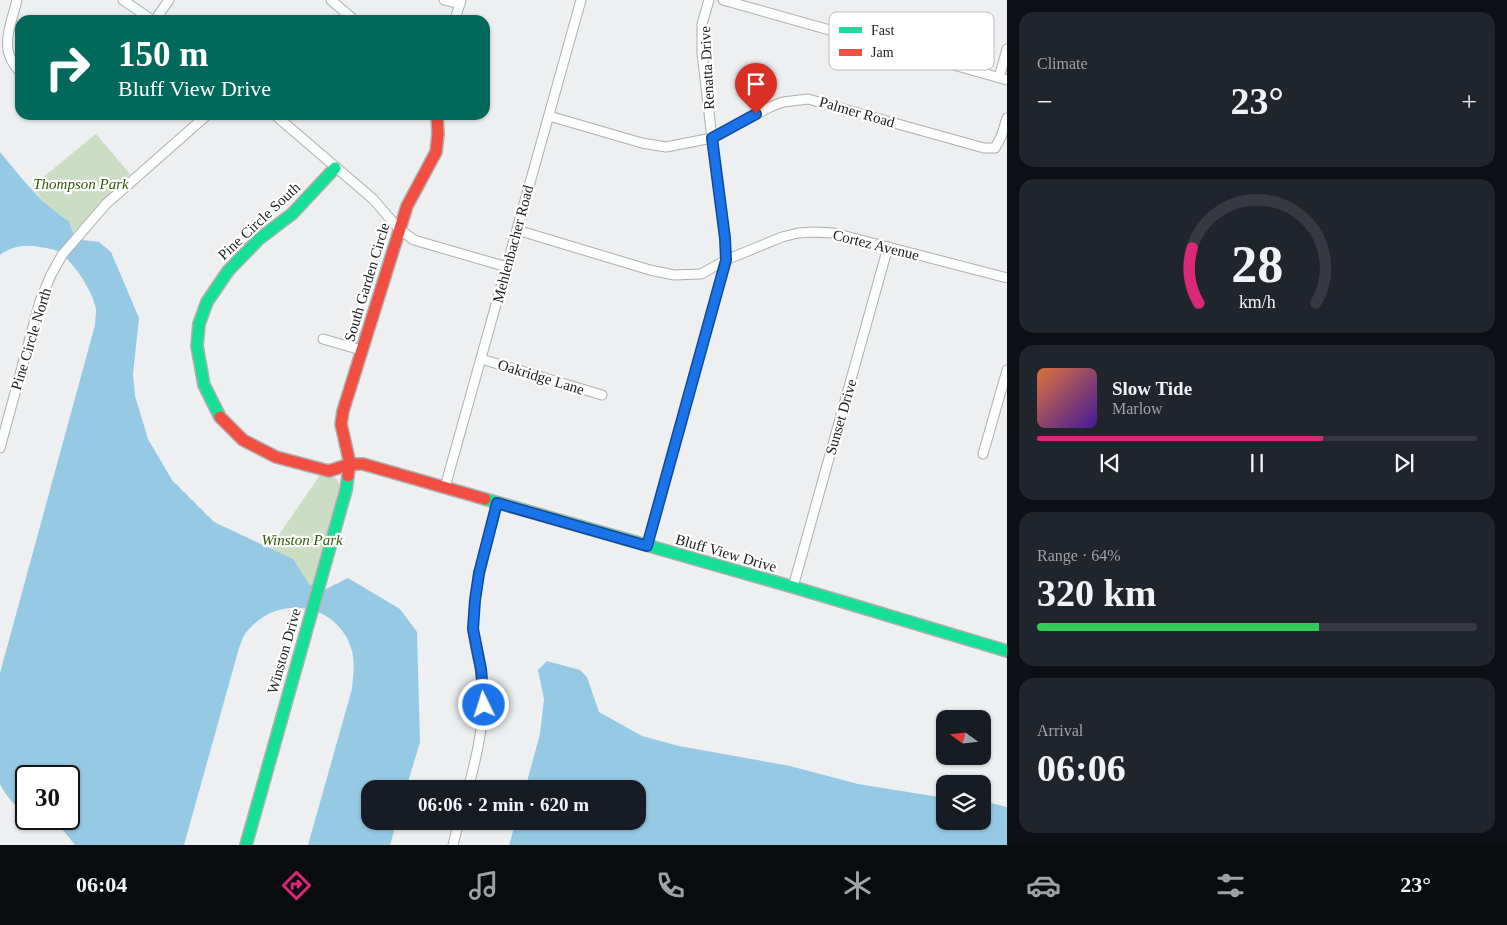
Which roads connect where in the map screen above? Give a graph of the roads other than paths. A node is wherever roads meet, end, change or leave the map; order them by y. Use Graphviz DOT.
graph roads {
  1 [pos="17,0"];
  2 [pos="123,0"];
  3 [pos="169,0"];
  4 [pos="331,0"];
  5 [pos="444,0"];
  6 [pos="581,0"];
  7 [pos="709,0"];
  8 [pos="723,0"];
  9 [pos="460,2"];
  10 [pos="146,15"];
  11 [pos="157,15"];
  12 [pos="348,15"];
  13 [pos="456,15"];
  14 [pos="829,30"];
  15 [pos="1007,49"];
  16 [pos="15,65"];
  17 [pos="971,70"];
  18 [pos="1003,79"];
  19 [pos="549,116"];
  20 [pos="1007,118"];
  21 [pos="202,120"];
  22 [pos="281,120"];
  23 [pos="437,120"];
  24 [pos="712,138"];
  25 [pos="335,168"];
  26 [pos="399,229"];
  27 [pos="517,230"];
  28 [pos="888,247"];
  29 [pos="726,260"];
  30 [pos="507,267"];
  31 [pos="1007,278"];
  32 [pos="323,339"];
  33 [pos="361,350"];
  34 [pos="481,359"];
  35 [pos="1007,370"];
  36 [pos="602,396"];
  37 [pos="0,448"];
  38 [pos="983,454"];
  39 [pos="350,464"];
  40 [pos="444,487"];
  41 [pos="497,503"];
  42 [pos="647,546"];
  43 [pos="793,587"];
  44 [pos="1007,651"];
  45 [pos="471,780"];
  46 [pos="457,830"];
  47 [pos="246,845"];
  48 [pos="453,845"];
  1 -- 16 [label="street"];
  2 -- 10 [label="street"];
  3 -- 11 [label="street"];
  4 -- 12 [label="street"];
  5 -- 9 [label="street"];
  6 -- 19 [label="street, Mehlenbacher Road"];
  7 -- 24 [label="street, Renatta Drive"];
  8 -- 14 [label="street"];
  9 -- 13 [label="street"];
  15 -- 18 [label="street"];
  17 -- 18 [label="street"];
  19 -- 24 [label="street, Palmer Road"];
  19 -- 27 [label="street, Mehlenbacher Road"];
  20 -- 24 [label="street, Palmer Road"];
  21 -- 37 [label="street, Pine Circle North"];
  22 -- 25 [label="street"];
  23 -- 26 [label="street, South Garden Circle"];
  24 -- 29 [label="street, Renatta Drive"];
  25 -- 26 [label="street"];
  25 -- 39 [label="street, Pine Circle South"];
  26 -- 30 [label="street"];
  26 -- 33 [label="street, South Garden Circle"];
  27 -- 29 [label="street, Cortez Avenue"];
  27 -- 30 [label="street, Mehlenbacher Road"];
  28 -- 29 [label="street, Cortez Avenue"];
  28 -- 31 [label="street, Cortez Avenue"];
  28 -- 43 [label="street, Sunset Drive"];
  29 -- 42 [label="street, Renatta Drive"];
  30 -- 34 [label="street, Mehlenbacher Road"];
  32 -- 33 [label="street"];
  33 -- 39 [label="street, South Garden Circle"];
  34 -- 36 [label="street, Oakridge Lane"];
  34 -- 40 [label="street, Mehlenbacher Road"];
  35 -- 38 [label="street"];
  39 -- 40 [label="street, Bluff View Drive"];
  39 -- 47 [label="street, Winston Drive"];
  40 -- 41 [label="street, Bluff View Drive"];
  41 -- 42 [label="street, Bluff View Drive"];
  41 -- 45 [label="street"];
  42 -- 43 [label="street, Bluff View Drive"];
  43 -- 44 [label="street, Bluff View Drive"];
  46 -- 48 [label="street"];
}
